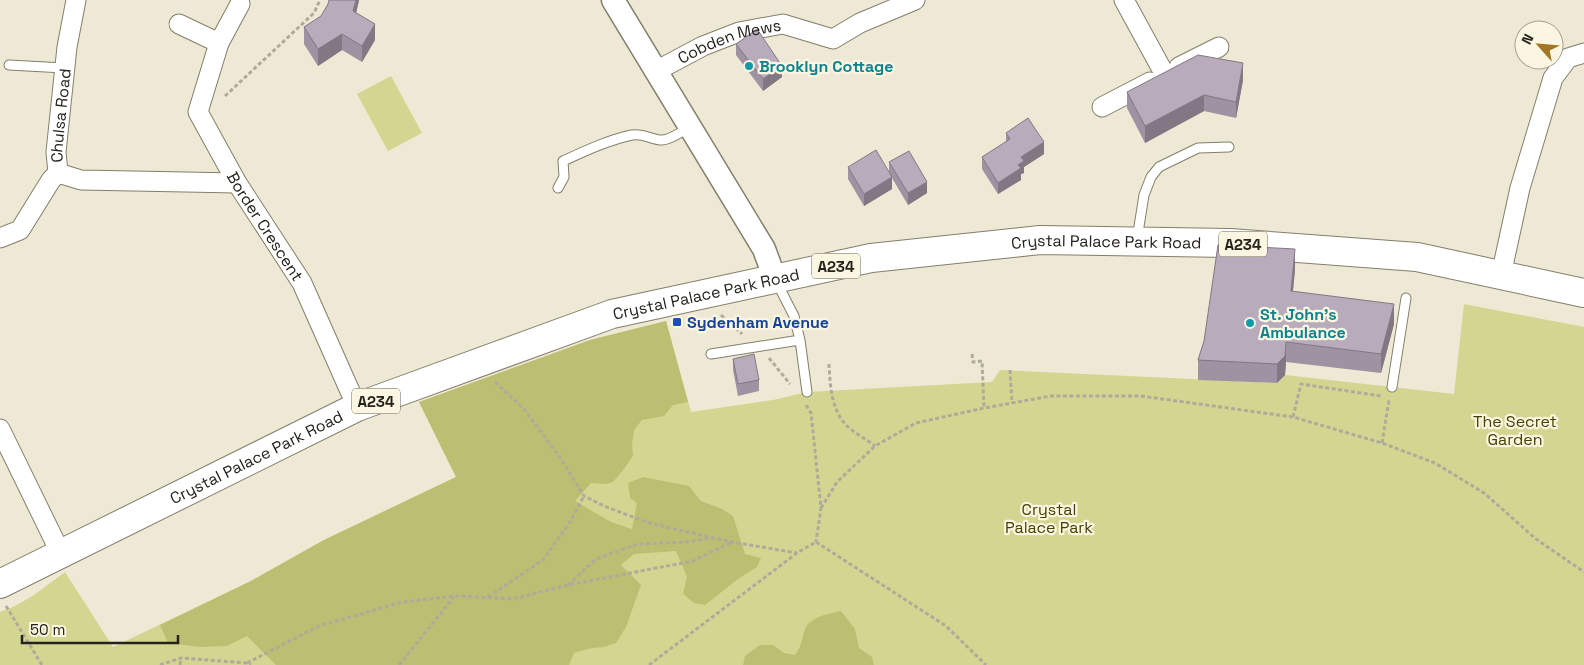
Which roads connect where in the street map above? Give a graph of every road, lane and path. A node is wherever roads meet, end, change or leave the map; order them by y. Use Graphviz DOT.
graph roads {
  1 [pos="76,0"];
  2 [pos="320,0"];
  3 [pos="613,0"];
  4 [pos="915,0"];
  5 [pos="1124,0"];
  6 [pos="240,4"];
  7 [pos="180,24"];
  8 [pos="219,43"];
  9 [pos="1219,47"];
  10 [pos="1584,53"];
  11 [pos="9,65"];
  12 [pos="64,68"];
  13 [pos="656,71"];
  14 [pos="1165,75"];
  15 [pos="1102,107"];
  16 [pos="202,118"];
  17 [pos="690,127"];
  18 [pos="1229,147"];
  19 [pos="58,173"];
  20 [pos="237,183"];
  21 [pos="558,188"];
  22 [pos="0,238"];
  23 [pos="1136,242"];
  24 [pos="1501,275"];
  25 [pos="775,279"];
  26 [pos="1584,294"];
  27 [pos="1406,298"];
  28 [pos="800,340"];
  29 [pos="711,354"];
  30 [pos="972,354"];
  31 [pos="476,364"];
  32 [pos="829,364"];
  33 [pos="1010,370"];
  34 [pos="1392,387"];
  35 [pos="805,396"];
  36 [pos="1012,403"];
  37 [pos="358,407"];
  38 [pos="984,408"];
  39 [pos="1293,417"];
  40 [pos="0,429"];
  41 [pos="1382,443"];
  42 [pos="875,446"];
  43 [pos="584,496"];
  44 [pos="821,508"];
  45 [pos="714,538"];
  46 [pos="732,542"];
  47 [pos="816,542"];
  48 [pos="797,553"];
  49 [pos="60,554"];
  50 [pos="1584,572"];
  51 [pos="568,585"];
  52 [pos="2,593"];
  53 [pos="454,596"];
  54 [pos="487,598"];
  55 [pos="181,658"];
  56 [pos="247,663"];
  57 [pos="42,665"];
  58 [pos="160,665"];
  59 [pos="180,665"];
  60 [pos="251,665"];
  61 [pos="399,665"];
  62 [pos="650,665"];
  63 [pos="986,665"];
  1 -- 12 [label="street, Chulsa Road"];
  2 -- 16 [label="path"];
  3 -- 13 [label="street"];
  4 -- 13 [label="street, Cobden Mews"];
  5 -- 14 [label="street"];
  6 -- 8 [label="street"];
  7 -- 8 [label="street"];
  8 -- 16 [label="street"];
  9 -- 14 [label="street"];
  10 -- 24 [label="street"];
  11 -- 12 [label="lane"];
  12 -- 19 [label="street, Chulsa Road"];
  13 -- 17 [label="street"];
  14 -- 15 [label="street"];
  16 -- 20 [label="street, Border Crescent"];
  17 -- 21 [label="lane"];
  17 -- 25 [label="street"];
  18 -- 23 [label="lane"];
  19 -- 20 [label="street"];
  19 -- 22 [label="street, Chulsa Road"];
  20 -- 37 [label="street, Border Crescent"];
  23 -- 24 [label="main road, Crystal Palace Park Road / A234"];
  23 -- 25 [label="main road, Crystal Palace Park Road / A234"];
  24 -- 26 [label="main road, Crystal Palace Park Road / A234"];
  25 -- 28 [label="lane"];
  25 -- 31 [label="main road, Crystal Palace Park Road / A234"];
  27 -- 34 [label="lane"];
  28 -- 29 [label="lane"];
  28 -- 35 [label="lane"];
  30 -- 38 [label="path"];
  31 -- 37 [label="main road, Crystal Palace Park Road / A234"];
  31 -- 43 [label="path"];
  32 -- 42 [label="path"];
  33 -- 36 [label="path"];
  35 -- 44 [label="path"];
  36 -- 38 [label="path"];
  36 -- 39 [label="path"];
  37 -- 49 [label="main road, Crystal Palace Park Road / A234"];
  38 -- 42 [label="path"];
  39 -- 41 [label="path"];
  39 -- 41 [label="path"];
  40 -- 49 [label="street"];
  41 -- 50 [label="path"];
  42 -- 44 [label="path"];
  43 -- 45 [label="path"];
  43 -- 54 [label="path"];
  44 -- 47 [label="path"];
  45 -- 46 [label="path"];
  45 -- 51 [label="path"];
  46 -- 48 [label="path"];
  46 -- 51 [label="path"];
  47 -- 48 [label="path"];
  47 -- 63 [label="path"];
  48 -- 62 [label="path"];
  49 -- 52 [label="main road, Crystal Palace Park Road / A234"];
  51 -- 54 [label="path"];
  52 -- 57 [label="path"];
  53 -- 54 [label="path"];
  53 -- 56 [label="path"];
  53 -- 61 [label="path"];
  55 -- 56 [label="path"];
  55 -- 58 [label="path"];
  55 -- 59 [label="path"];
  56 -- 60 [label="path"];
}
